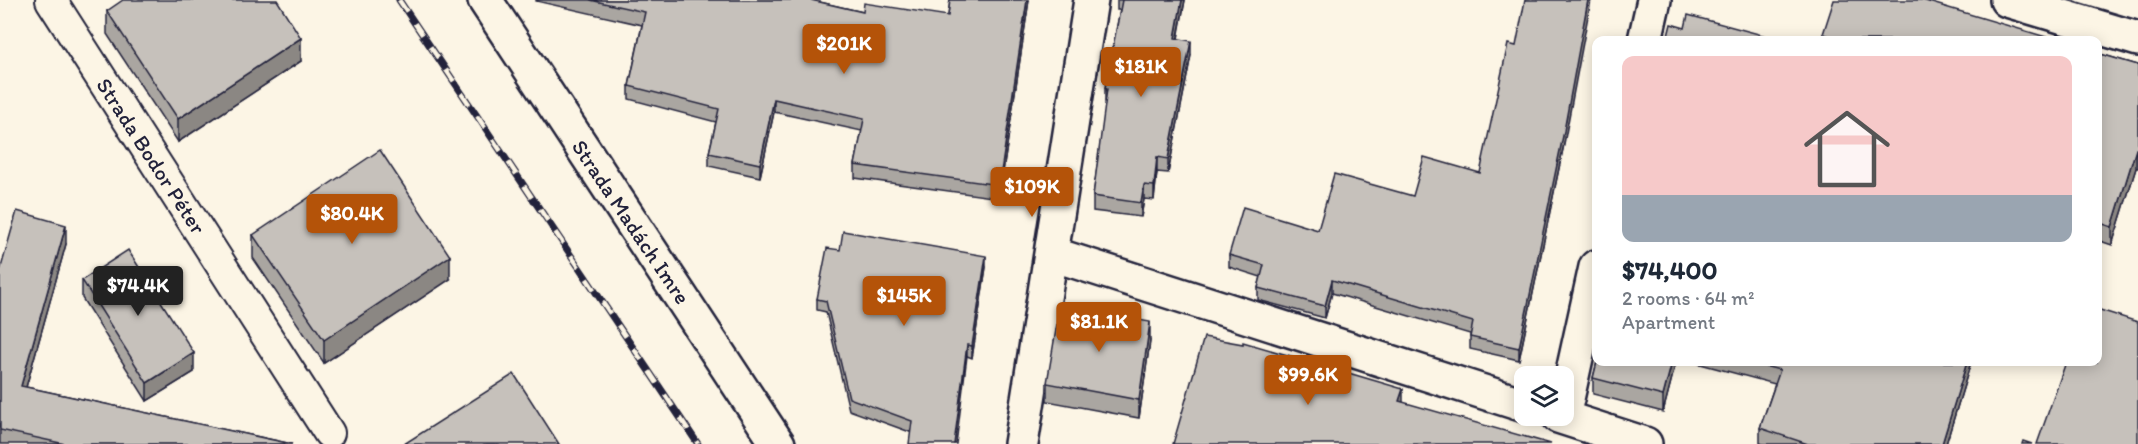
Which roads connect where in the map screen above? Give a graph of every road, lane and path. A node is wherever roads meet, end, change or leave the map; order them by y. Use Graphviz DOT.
graph roads {
  1 [pos="51,0"];
  2 [pos="484,0"];
  3 [pos="1091,0"];
  4 [pos="1654,0"];
  5 [pos="2007,0"];
  6 [pos="1646,36"];
  7 [pos="2138,39"];
  8 [pos="1052,254"];
  9 [pos="1592,284"];
  10 [pos="1572,366"];
  11 [pos="1514,402"];
  12 [pos="1574,421"];
  13 [pos="329,434"];
  14 [pos="778,444"];
  15 [pos="1021,444"];
  16 [pos="1645,444"];
  1 -- 13 [label="lane, Strada Bodor Péter"];
  2 -- 14 [label="street, Strada Madách Imre"];
  3 -- 8 [label="street"];
  4 -- 6 [label="street"];
  5 -- 7 [label="street"];
  8 -- 11 [label="street"];
  8 -- 15 [label="street"];
  9 -- 10 [label="street"];
  12 -- 16 [label="street"];
}
